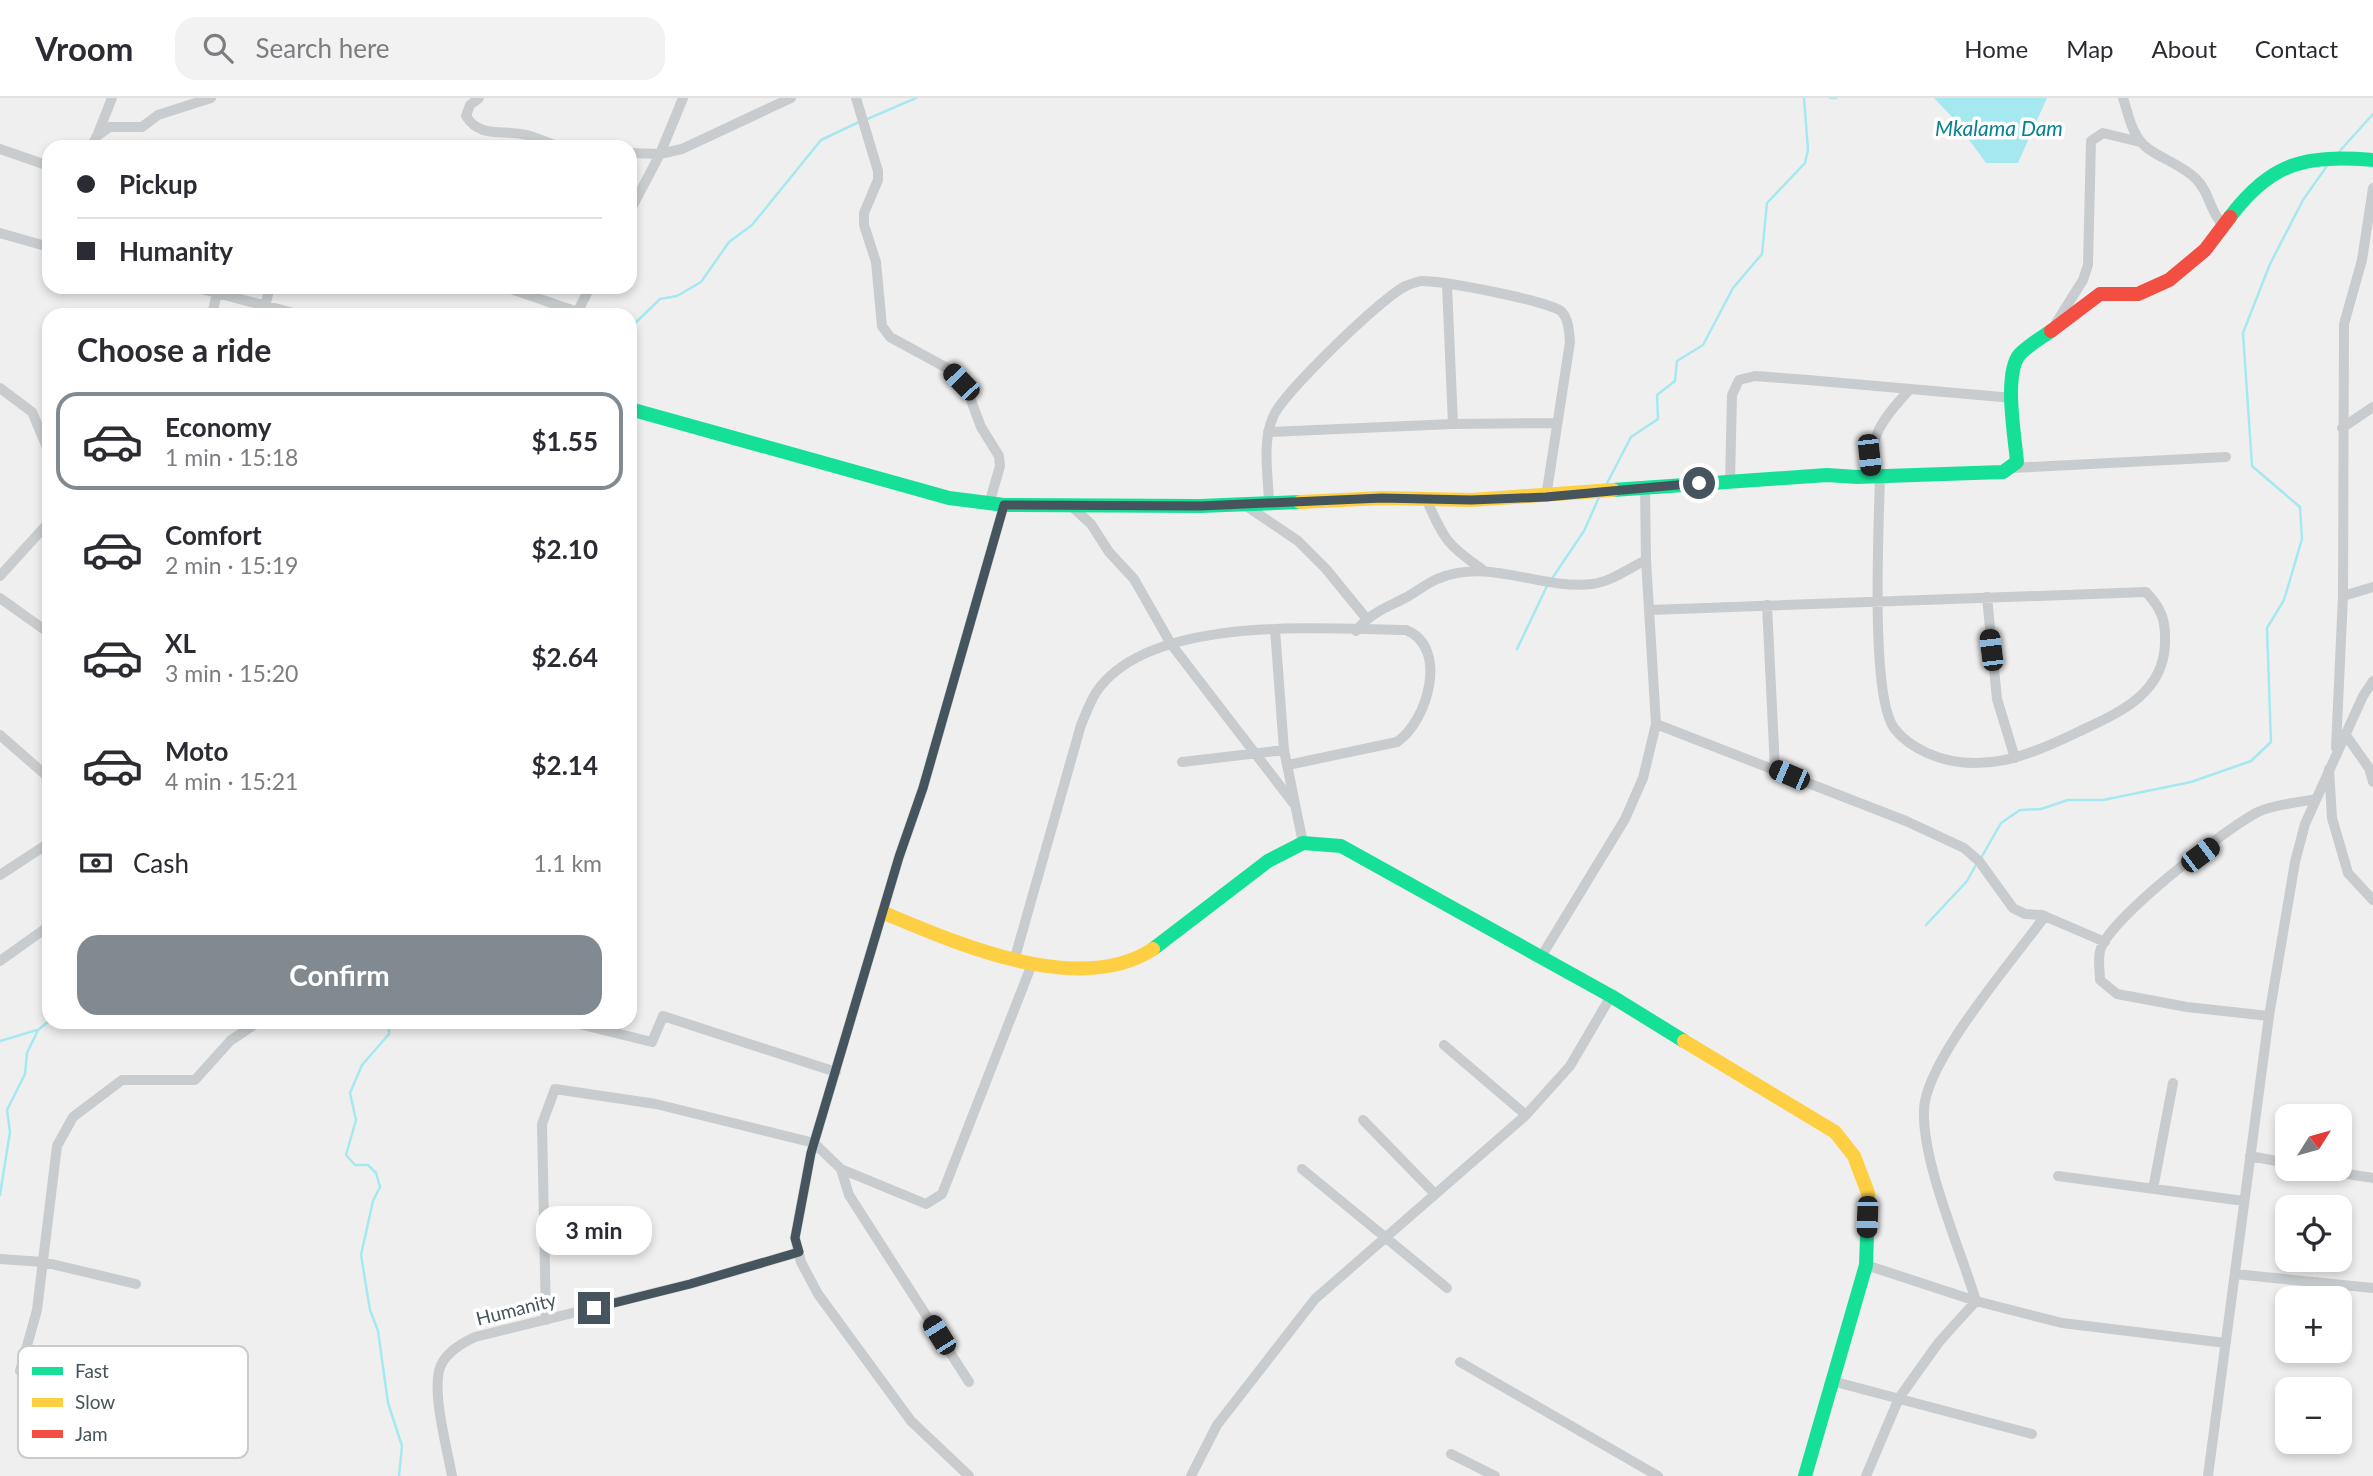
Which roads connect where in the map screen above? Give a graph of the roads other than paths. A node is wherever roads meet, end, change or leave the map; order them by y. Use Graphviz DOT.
graph roads {
  1 [pos="112,98"];
  2 [pos="211,98"];
  3 [pos="479,98"];
  4 [pos="683,98"];
  5 [pos="791,98"];
  6 [pos="856,98"];
  7 [pos="2123,98"];
  8 [pos="776,101"];
  9 [pos="97,136"];
  10 [pos="95,140"];
  11 [pos="540,140"];
  12 [pos="2140,142"];
  13 [pos="0,149"];
  14 [pos="637,153"];
  15 [pos="660,154"];
  16 [pos="2373,160"];
  17 [pos="42,164"];
  18 [pos="2373,173"];
  19 [pos="2373,188"];
  20 [pos="637,198"];
  21 [pos="2223,225"];
  22 [pos="0,233"];
  23 [pos="42,245"];
  24 [pos="1447,285"];
  25 [pos="221,294"];
  26 [pos="268,294"];
  27 [pos="524,294"];
  28 [pos="265,306"];
  29 [pos="273,308"];
  30 [pos="563,308"];
  31 [pos="2052,329"];
  32 [pos="0,388"];
  33 [pos="1909,390"];
  34 [pos="2013,398"];
  35 [pos="2373,407"];
  36 [pos="637,411"];
  37 [pos="1556,423"];
  38 [pos="1453,424"];
  39 [pos="2342,428"];
  40 [pos="1268,432"];
  41 [pos="42,436"];
  42 [pos="2226,457"];
  43 [pos="2012,468"];
  44 [pos="1876,476"];
  45 [pos="1730,483"];
  46 [pos="1645,487"];
  47 [pos="1546,497"];
  48 [pos="1427,501"];
  49 [pos="1269,502"];
  50 [pos="989,504"];
  51 [pos="1243,504"];
  52 [pos="1004,505"];
  53 [pos="1070,505"];
  54 [pos="42,530"];
  55 [pos="1646,560"];
  56 [pos="1482,570"];
  57 [pos="0,576"];
  58 [pos="2373,587"];
  59 [pos="2343,596"];
  60 [pos="1987,597"];
  61 [pos="0,598"];
  62 [pos="1878,604"];
  63 [pos="1767,605"];
  64 [pos="1650,610"];
  65 [pos="1366,618"];
  66 [pos="42,628"];
  67 [pos="1275,629"];
  68 [pos="1356,631"];
  69 [pos="1171,644"];
  70 [pos="2373,681"];
  71 [pos="1656,724"];
  72 [pos="2345,734"];
  73 [pos="0,735"];
  74 [pos="1284,750"];
  75 [pos="2336,752"];
  76 [pos="1255,753"];
  77 [pos="2015,758"];
  78 [pos="1182,762"];
  79 [pos="1288,765"];
  80 [pos="2329,768"];
  81 [pos="1775,769"];
  82 [pos="42,772"];
  83 [pos="2373,782"];
  84 [pos="2315,799"];
  85 [pos="1294,804"];
  86 [pos="1303,844"];
  87 [pos="42,848"];
  88 [pos="0,875"];
  89 [pos="2373,900"];
  90 [pos="884,913"];
  91 [pos="2045,916"];
  92 [pos="42,931"];
  93 [pos="2105,942"];
  94 [pos="1541,957"];
  95 [pos="0,961"];
  96 [pos="1014,961"];
  97 [pos="1032,964"];
  98 [pos="1611,996"];
  99 [pos="2269,1016"];
  100 [pos="248,1029"];
  101 [pos="599,1029"];
  102 [pos="1444,1045"];
  103 [pos="836,1072"];
  104 [pos="2174,1083"];
  105 [pos="1526,1115"];
  106 [pos="1363,1120"];
  107 [pos="814,1143"];
  108 [pos="2250,1156"];
  109 [pos="2275,1161"];
  110 [pos="841,1169"];
  111 [pos="1302,1169"];
  112 [pos="2352,1175"];
  113 [pos="2058,1176"];
  114 [pos="2373,1178"];
  115 [pos="2153,1189"];
  116 [pos="1434,1193"];
  117 [pos="2244,1200"];
  118 [pos="1385,1234"];
  119 [pos="799,1252"];
  120 [pos="0,1259"];
  121 [pos="43,1262"];
  122 [pos="1866,1265"];
  123 [pos="2235,1274"];
  124 [pos="2317,1282"];
  125 [pos="136,1284"];
  126 [pos="2316,1286"];
  127 [pos="1447,1288"];
  128 [pos="2373,1288"];
  129 [pos="1976,1301"];
  130 [pos="545,1320"];
  131 [pos="2226,1343"];
  132 [pos="27,1346"];
  133 [pos="1460,1362"];
  134 [pos="1832,1381"];
  135 [pos="969,1382"];
  136 [pos="1899,1398"];
  137 [pos="2032,1434"];
  138 [pos="1451,1454"];
  139 [pos="452,1476"];
  140 [pos="969,1476"];
  141 [pos="1191,1476"];
  142 [pos="1494,1476"];
  143 [pos="1658,1476"];
  144 [pos="1805,1476"];
  145 [pos="1866,1476"];
  146 [pos="2208,1476"];
  1 -- 9 [label="street"];
  2 -- 9 [label="street"];
  3 -- 11 [label="street"];
  4 -- 15 [label="street"];
  5 -- 8 [label="street"];
  6 -- 50 [label="street"];
  7 -- 12 [label="street"];
  8 -- 15 [label="street"];
  9 -- 10 [label="street"];
  12 -- 21 [label="street"];
  12 -- 31 [label="street"];
  13 -- 17 [label="street"];
  14 -- 15 [label="street"];
  15 -- 20 [label="street"];
  16 -- 18 [label="street"];
  16 -- 21 [label="street"];
  19 -- 39 [label="street"];
  21 -- 31 [label="street"];
  22 -- 23 [label="street"];
  24 -- 37 [label="street"];
  24 -- 38 [label="street"];
  24 -- 40 [label="street"];
  25 -- 28 [label="street"];
  26 -- 28 [label="street"];
  27 -- 30 [label="street"];
  28 -- 29 [label="street"];
  31 -- 34 [label="street"];
  32 -- 41 [label="street"];
  33 -- 34 [label="street"];
  33 -- 44 [label="street"];
  33 -- 45 [label="street"];
  34 -- 43 [label="street"];
  35 -- 39 [label="street"];
  36 -- 50 [label="street"];
  37 -- 38 [label="street"];
  37 -- 47 [label="street"];
  38 -- 40 [label="street"];
  39 -- 59 [label="street"];
  40 -- 49 [label="street"];
  42 -- 43 [label="street"];
  43 -- 44 [label="street"];
  44 -- 45 [label="street"];
  44 -- 62 [label="street"];
  45 -- 46 [label="street"];
  46 -- 47 [label="street"];
  46 -- 55 [label="street"];
  47 -- 48 [label="street"];
  48 -- 49 [label="street"];
  48 -- 56 [label="street"];
  49 -- 51 [label="street"];
  50 -- 52 [label="street"];
  51 -- 53 [label="street"];
  51 -- 65 [label="street"];
  52 -- 53 [label="street"];
  52 -- 90 [label="street"];
  53 -- 69 [label="street"];
  54 -- 57 [label="street"];
  55 -- 56 [label="street"];
  55 -- 64 [label="street"];
  56 -- 65 [label="street"];
  58 -- 59 [label="street"];
  59 -- 75 [label="street"];
  60 -- 62 [label="street"];
  60 -- 77 [label="street"];
  60 -- 77 [label="street"];
  61 -- 66 [label="street"];
  62 -- 63 [label="street"];
  62 -- 77 [label="street"];
  63 -- 64 [label="street"];
  63 -- 81 [label="street"];
  64 -- 71 [label="street"];
  65 -- 68 [label="street"];
  67 -- 68 [label="street"];
  67 -- 69 [label="street"];
  67 -- 74 [label="street"];
  68 -- 79 [label="street"];
  69 -- 76 [label="street"];
  69 -- 96 [label="street"];
  70 -- 72 [label="street"];
  71 -- 81 [label="street"];
  71 -- 94 [label="street"];
  72 -- 75 [label="street"];
  72 -- 83 [label="street"];
  73 -- 82 [label="street"];
  74 -- 76 [label="street"];
  74 -- 79 [label="street"];
  75 -- 80 [label="street"];
  76 -- 78 [label="street"];
  76 -- 85 [label="street"];
  79 -- 85 [label="street"];
  80 -- 84 [label="street"];
  80 -- 89 [label="street"];
  81 -- 91 [label="street"];
  84 -- 93 [label="street"];
  84 -- 99 [label="street"];
  85 -- 86 [label="street"];
  86 -- 94 [label="street"];
  86 -- 97 [label="street"];
  87 -- 88 [label="street"];
  90 -- 96 [label="street"];
  90 -- 103 [label="street"];
  91 -- 93 [label="street"];
  91 -- 129 [label="street"];
  92 -- 95 [label="street"];
  93 -- 99 [label="street"];
  94 -- 98 [label="street"];
  96 -- 97 [label="street"];
  97 -- 110 [label="street"];
  98 -- 105 [label="street"];
  98 -- 122 [label="street"];
  99 -- 108 [label="street"];
  100 -- 121 [label="street"];
  101 -- 103 [label="street"];
  102 -- 105 [label="street"];
  103 -- 107 [label="street"];
  104 -- 115 [label="street"];
  105 -- 116 [label="street"];
  106 -- 116 [label="street"];
  107 -- 110 [label="street"];
  107 -- 119 [label="street"];
  107 -- 130 [label="street"];
  108 -- 109 [label="street"];
  108 -- 117 [label="street"];
  110 -- 135 [label="street"];
  111 -- 118 [label="street"];
  112 -- 114 [label="street"];
  113 -- 115 [label="street"];
  115 -- 117 [label="street"];
  116 -- 118 [label="street"];
  117 -- 123 [label="street"];
  118 -- 127 [label="street"];
  118 -- 141 [label="street"];
  119 -- 130 [label="street, Humanity"];
  119 -- 140 [label="street"];
  120 -- 121 [label="street"];
  121 -- 125 [label="street"];
  121 -- 132 [label="street"];
  122 -- 129 [label="street"];
  122 -- 134 [label="street"];
  123 -- 124 [label="street"];
  123 -- 131 [label="street"];
  124 -- 126 [label="street"];
  124 -- 128 [label="street"];
  129 -- 131 [label="street"];
  129 -- 136 [label="street"];
  130 -- 139 [label="street, Humanity"];
  131 -- 146 [label="street"];
  133 -- 143 [label="street"];
  134 -- 136 [label="street"];
  134 -- 144 [label="street"];
  136 -- 137 [label="street"];
  136 -- 145 [label="street"];
  138 -- 142 [label="street"];
}
